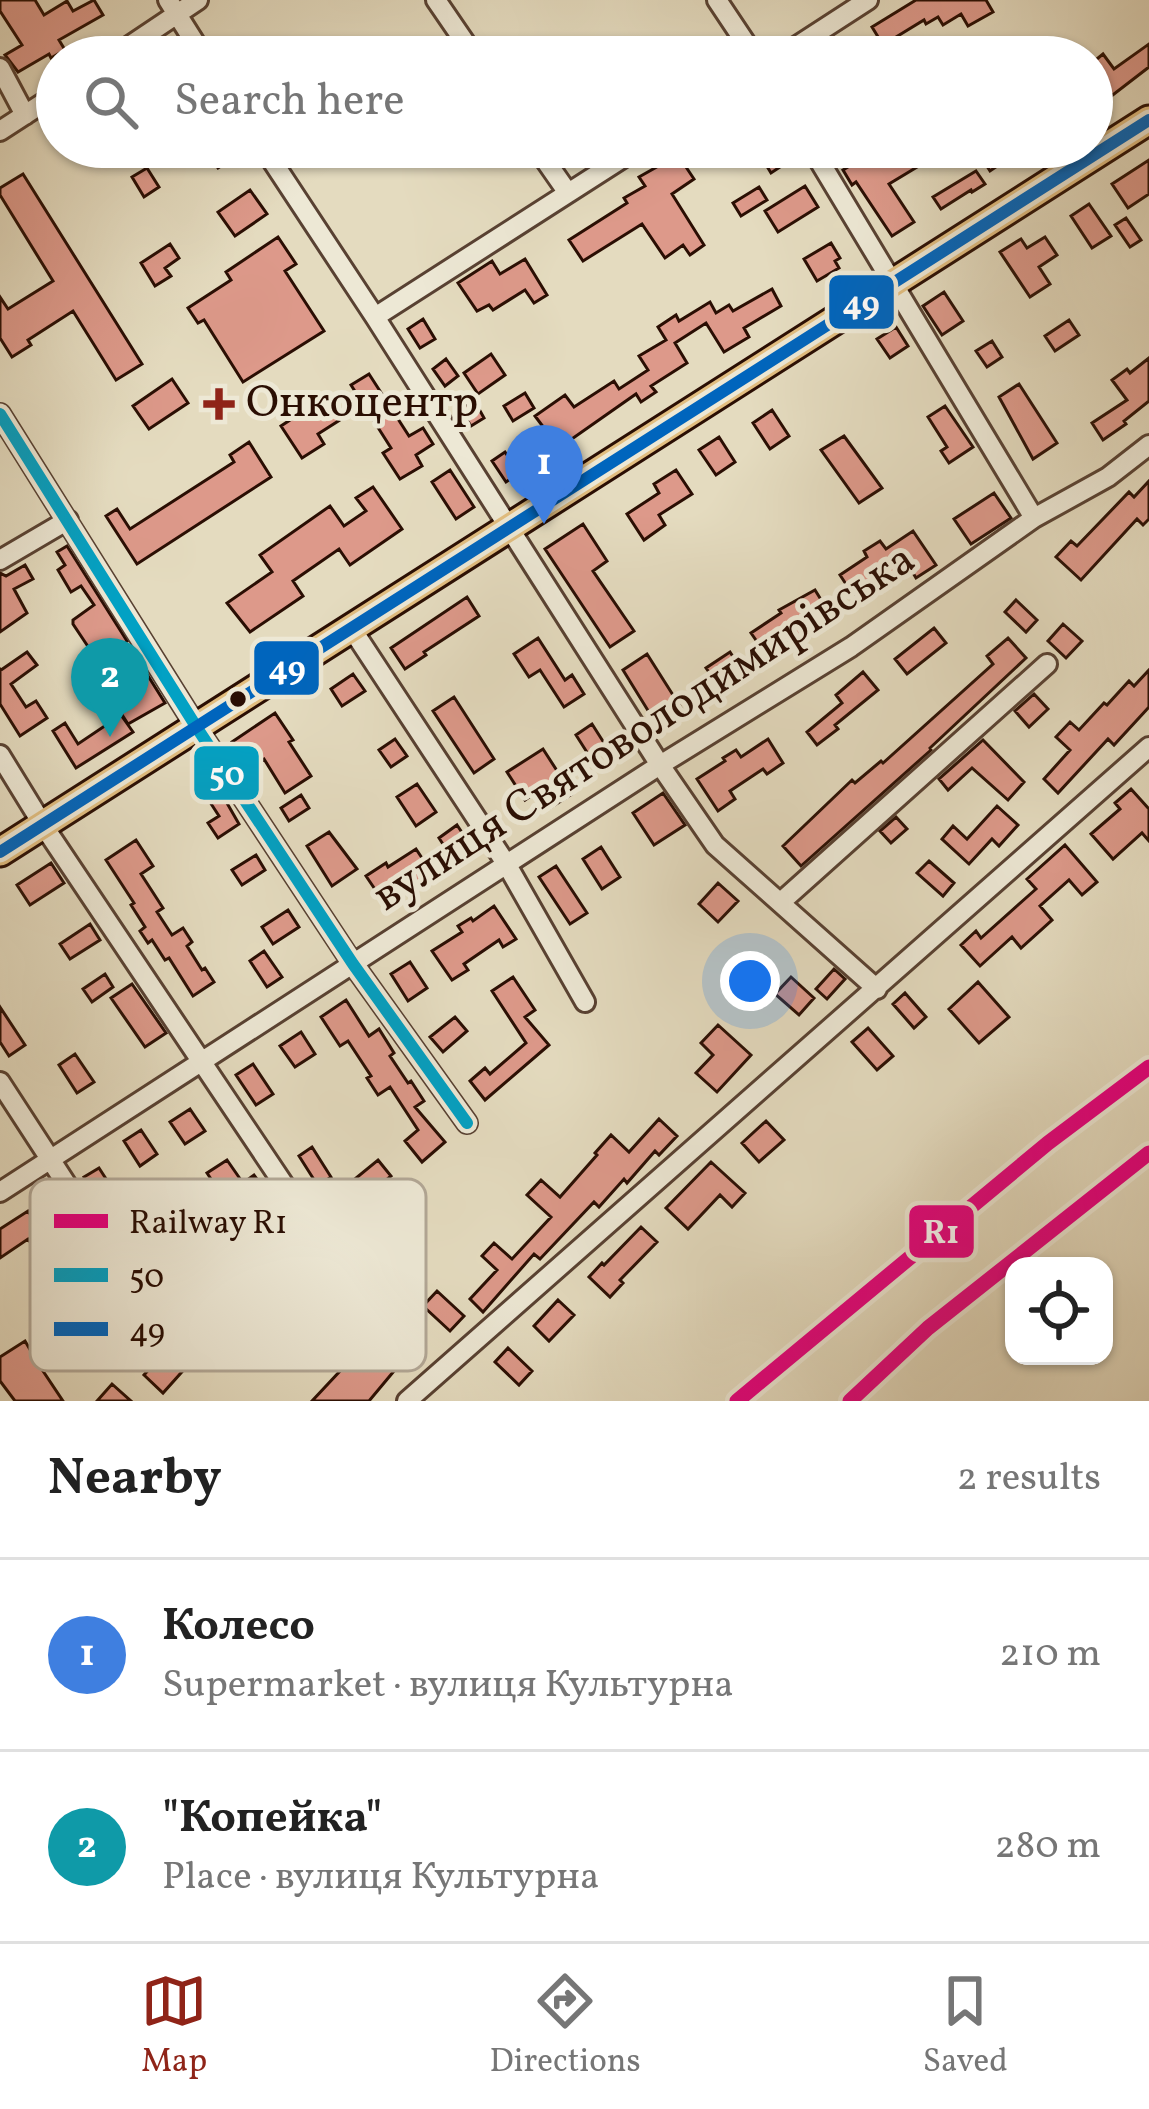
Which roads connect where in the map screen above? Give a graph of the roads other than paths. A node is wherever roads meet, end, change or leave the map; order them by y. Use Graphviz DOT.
graph roads {
  1 [pos="198,0"];
  2 [pos="436,0"];
  3 [pos="717,0"];
  4 [pos="868,0"];
  5 [pos="172,8"];
  6 [pos="138,36"];
  7 [pos="190,36"];
  8 [pos="461,36"];
  9 [pos="741,36"];
  10 [pos="812,36"];
  11 [pos="0,68"];
  12 [pos="36,108"];
  13 [pos="26,115"];
  14 [pos="1149,120"];
  15 [pos="0,131"];
  16 [pos="1113,143"];
  17 [pos="277,168"];
  18 [pos="551,168"];
  19 [pos="607,168"];
  20 [pos="824,168"];
  21 [pos="1073,168"];
  22 [pos="568,193"];
  23 [pos="893,282"];
  24 [pos="375,317"];
  25 [pos="0,414"];
  26 [pos="1149,445"];
  27 [pos="1034,518"];
  28 [pos="68,520"];
  29 [pos="508,528"];
  30 [pos="0,560"];
  31 [pos="350,626"];
  32 [pos="1047,664"];
  33 [pos="196,728"];
  34 [pos="1149,747"];
  35 [pos="0,755"];
  36 [pos="660,765"];
  37 [pos="43,825"];
  38 [pos="0,852"];
  39 [pos="507,865"];
  40 [pos="781,902"];
  41 [pos="353,964"];
  42 [pos="877,989"];
  43 [pos="585,1002"];
  44 [pos="201,1064"];
  45 [pos="0,1082"];
  46 [pos="466,1123"];
  47 [pos="50,1159"];
  48 [pos="63,1179"];
  49 [pos="279,1179"];
  50 [pos="0,1192"];
  51 [pos="407,1401"];
  1 -- 5 [label="street"];
  2 -- 8 [label="street"];
  3 -- 9 [label="street"];
  4 -- 10 [label="street"];
  5 -- 6 [label="street"];
  5 -- 7 [label="street"];
  11 -- 13 [label="street"];
  12 -- 13 [label="street"];
  13 -- 15 [label="street"];
  14 -- 16 [label="main road"];
  17 -- 24 [label="street"];
  18 -- 22 [label="street"];
  19 -- 22 [label="street"];
  20 -- 23 [label="street"];
  21 -- 23 [label="main road"];
  22 -- 24 [label="street"];
  23 -- 27 [label="street"];
  23 -- 29 [label="main road"];
  24 -- 29 [label="street"];
  25 -- 28 [label="street"];
  26 -- 27 [label="street, вулиця Святоволодимирівська"];
  27 -- 36 [label="street, вулиця Святоволодимирівська"];
  28 -- 30 [label="street"];
  28 -- 33 [label="street"];
  29 -- 31 [label="main road"];
  29 -- 36 [label="street"];
  31 -- 33 [label="main road"];
  31 -- 39 [label="street"];
  32 -- 40 [label="street"];
  33 -- 37 [label="main road"];
  33 -- 41 [label="street"];
  34 -- 42 [label="street"];
  35 -- 37 [label="street"];
  36 -- 39 [label="street, вулиця Святоволодимирівська"];
  36 -- 40 [label="street"];
  37 -- 38 [label="main road"];
  37 -- 44 [label="street"];
  39 -- 41 [label="street, вулиця Святоволодимирівська"];
  39 -- 43 [label="street"];
  40 -- 42 [label="street"];
  41 -- 44 [label="street, вулиця Святоволодимирівська"];
  41 -- 46 [label="street"];
  42 -- 51 [label="street"];
  44 -- 47 [label="street, вулиця Святоволодимирівська"];
  44 -- 49 [label="street"];
  45 -- 47 [label="street"];
  47 -- 48 [label="street"];
  47 -- 50 [label="street, вулиця Святоволодимирівська"];
}
